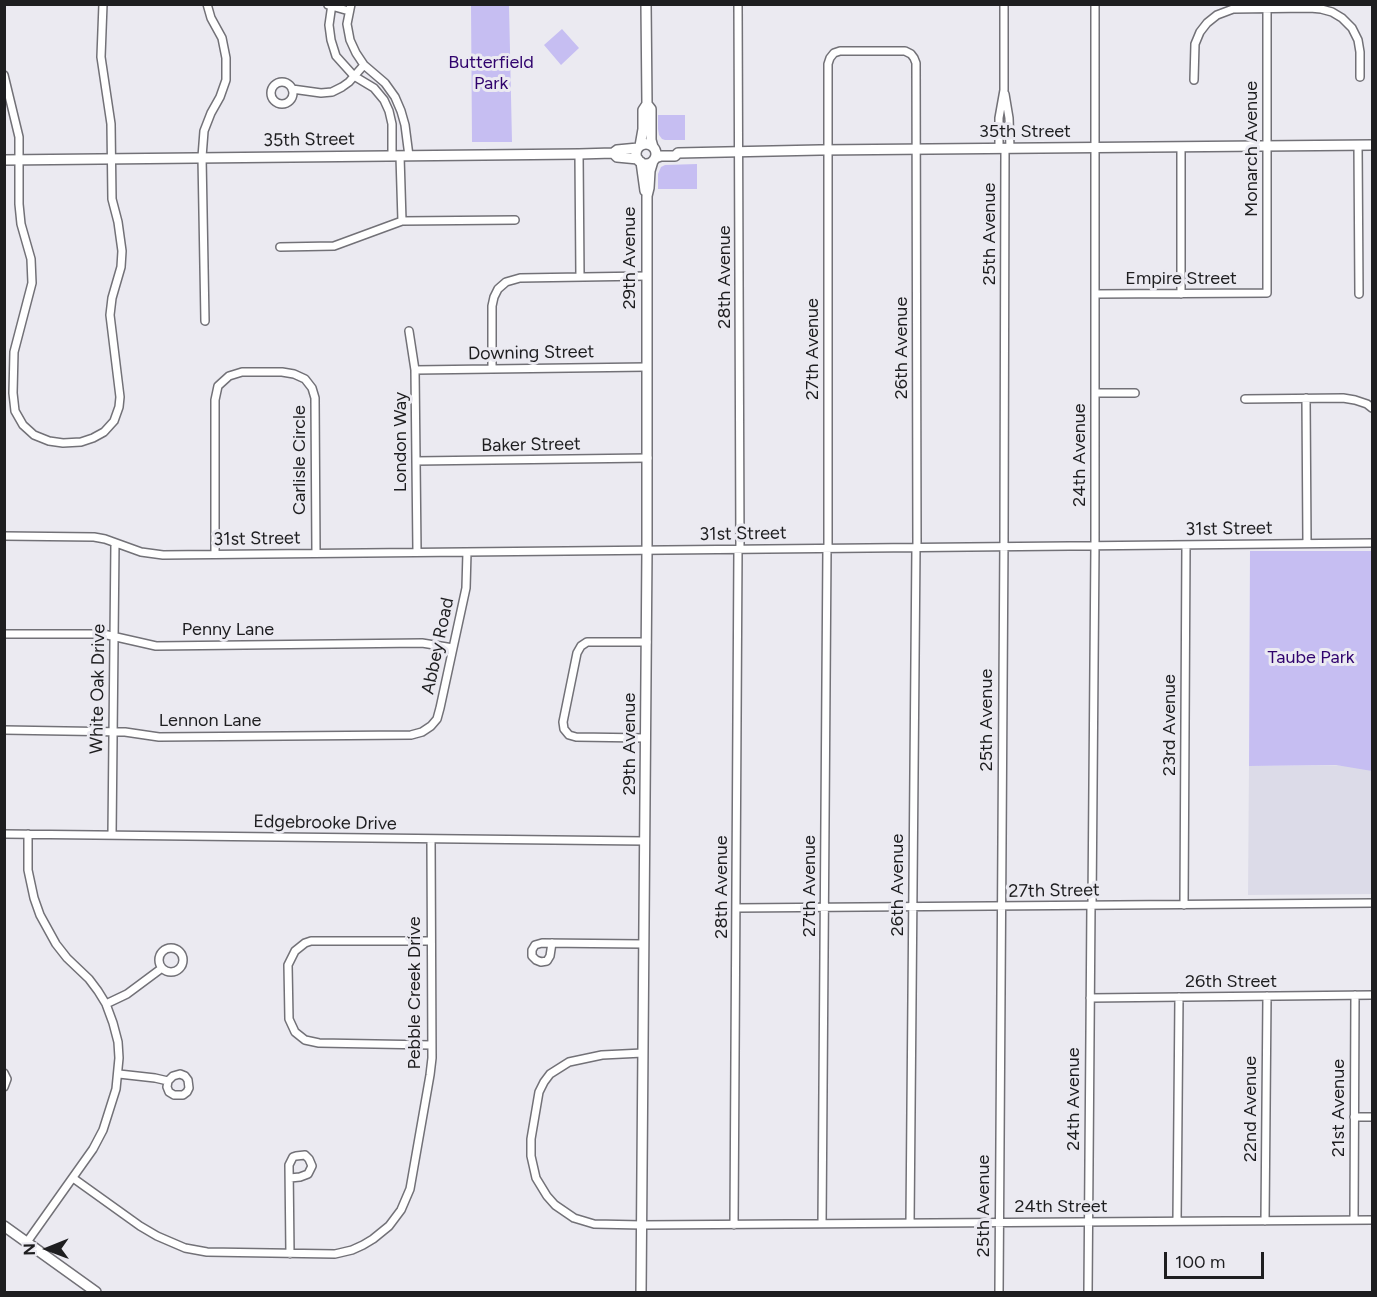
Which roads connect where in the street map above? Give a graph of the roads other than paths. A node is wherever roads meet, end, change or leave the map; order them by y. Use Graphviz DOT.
graph roads {
  1 [pos="103,4"];
  2 [pos="207,4"];
  3 [pos="646,4"];
  4 [pos="738,4"];
  5 [pos="1004,4"];
  6 [pos="1095,4"];
  7 [pos="331,5"];
  8 [pos="1267,6"];
  9 [pos="350,8"];
  10 [pos="364,65"];
  11 [pos="4,75"];
  12 [pos="354,76"];
  13 [pos="1360,77"];
  14 [pos="1194,80"];
  15 [pos="292,89"];
  16 [pos="647,104"];
  17 [pos="1372,145"];
  18 [pos="1267,146"];
  19 [pos="1358,146"];
  20 [pos="639,147"];
  21 [pos="1181,147"];
  22 [pos="1005,148"];
  23 [pos="1094,148"];
  24 [pos="916,149"];
  25 [pos="828,150"];
  26 [pos="740,152"];
  27 [pos="613,153"];
  28 [pos="579,154"];
  29 [pos="654,154"];
  30 [pos="400,156"];
  31 [pos="202,157"];
  32 [pos="111,159"];
  33 [pos="4,160"];
  34 [pos="19,160"];
  35 [pos="639,161"];
  36 [pos="647,196"];
  37 [pos="515,220"];
  38 [pos="402,221"];
  39 [pos="279,247"];
  40 [pos="647,276"];
  41 [pos="580,277"];
  42 [pos="1267,293"];
  43 [pos="1095,294"];
  44 [pos="1181,294"];
  45 [pos="1359,294"];
  46 [pos="205,321"];
  47 [pos="409,331"];
  48 [pos="647,367"];
  49 [pos="492,369"];
  50 [pos="415,370"];
  51 [pos="1095,393"];
  52 [pos="1135,393"];
  53 [pos="1306,398"];
  54 [pos="1245,399"];
  55 [pos="1372,408"];
  56 [pos="648,458"];
  57 [pos="416,461"];
  58 [pos="4,536"];
  59 [pos="115,543"];
  60 [pos="1306,543"];
  61 [pos="1372,543"];
  62 [pos="1186,545"];
  63 [pos="1004,546"];
  64 [pos="1095,546"];
  65 [pos="916,547"];
  66 [pos="828,548"];
  67 [pos="739,549"];
  68 [pos="647,550"];
  69 [pos="417,552"];
  70 [pos="467,552"];
  71 [pos="316,553"];
  72 [pos="215,554"];
  73 [pos="4,634"];
  74 [pos="114,636"];
  75 [pos="647,642"];
  76 [pos="453,648"];
  77 [pos="4,730"];
  78 [pos="113,732"];
  79 [pos="416,735"];
  80 [pos="646,738"];
  81 [pos="4,834"];
  82 [pos="28,834"];
  83 [pos="112,835"];
  84 [pos="431,839"];
  85 [pos="645,841"];
  86 [pos="1372,903"];
  87 [pos="1092,905"];
  88 [pos="1184,905"];
  89 [pos="1001,906"];
  90 [pos="913,907"];
  91 [pos="736,908"];
  92 [pos="825,908"];
  93 [pos="431,941"];
  94 [pos="552,944"];
  95 [pos="644,944"];
  96 [pos="162,968"];
  97 [pos="1355,995"];
  98 [pos="1372,995"];
  99 [pos="1267,996"];
  100 [pos="1179,997"];
  101 [pos="1090,998"];
  102 [pos="106,1004"];
  103 [pos="431,1045"];
  104 [pos="643,1053"];
  105 [pos="4,1073"];
  106 [pos="119,1074"];
  107 [pos="168,1081"];
  108 [pos="4,1087"];
  109 [pos="1354,1117"];
  110 [pos="1372,1117"];
  111 [pos="73,1178"];
  112 [pos="290,1178"];
  113 [pos="1354,1220"];
  114 [pos="1372,1220"];
  115 [pos="1177,1221"];
  116 [pos="1265,1221"];
  117 [pos="1089,1222"];
  118 [pos="910,1223"];
  119 [pos="999,1223"];
  120 [pos="822,1224"];
  121 [pos="642,1225"];
  122 [pos="734,1225"];
  123 [pos="4,1226"];
  124 [pos="27,1242"];
  125 [pos="290,1254"];
  126 [pos="91,1292"];
  127 [pos="641,1293"];
  128 [pos="999,1293"];
  129 [pos="1088,1293"];
  1 -- 32 [label="street"];
  2 -- 31 [label="street"];
  3 -- 16 [label="street, 29th Avenue"];
  4 -- 26 [label="street, 28th Avenue"];
  5 -- 22 [label="street, 25th Avenue"];
  6 -- 23 [label="street, 24th Avenue"];
  7 -- 9 [label="street"];
  7 -- 12 [label="street"];
  8 -- 13 [label="street"];
  8 -- 14 [label="street"];
  8 -- 18 [label="street, Monarch Avenue"];
  9 -- 10 [label="street"];
  10 -- 12 [label="street"];
  10 -- 30 [label="street"];
  11 -- 34 [label="street"];
  12 -- 15 [label="street"];
  12 -- 30 [label="street"];
  16 -- 20 [label="street, 29th Avenue"];
  16 -- 29 [label="street, 29th Avenue"];
  17 -- 19 [label="street, 35th Street"];
  18 -- 19 [label="street, 35th Street"];
  18 -- 21 [label="street, 35th Street"];
  18 -- 42 [label="street, Monarch Avenue"];
  19 -- 45 [label="street"];
  20 -- 27 [label="street, 35th Street"];
  20 -- 29 [label="street"];
  20 -- 35 [label="street"];
  21 -- 23 [label="street, 35th Street"];
  21 -- 44 [label="street"];
  22 -- 23 [label="street, 35th Street"];
  22 -- 24 [label="street, 35th Street"];
  22 -- 63 [label="street, 25th Avenue"];
  23 -- 43 [label="street, 24th Avenue"];
  24 -- 25 [label="street, 35th Street"];
  24 -- 25 [label="street, 26th Avenue"];
  24 -- 65 [label="street, 26th Avenue"];
  25 -- 26 [label="street, 35th Street"];
  25 -- 66 [label="street, 27th Avenue"];
  26 -- 29 [label="street, 35th Street"];
  26 -- 67 [label="street, 28th Avenue"];
  27 -- 28 [label="street, 35th Street"];
  27 -- 35 [label="street, 35th Street"];
  28 -- 30 [label="street, 35th Street"];
  28 -- 41 [label="street"];
  29 -- 35 [label="street"];
  29 -- 36 [label="street, 29th Avenue"];
  30 -- 31 [label="street, 35th Street"];
  30 -- 38 [label="street"];
  31 -- 32 [label="street, 35th Street"];
  31 -- 46 [label="street"];
  32 -- 34 [label="street, 35th Street"];
  32 -- 34 [label="street"];
  33 -- 34 [label="street, 35th Street"];
  35 -- 36 [label="street, 29th Avenue"];
  36 -- 40 [label="street, 29th Avenue"];
  37 -- 38 [label="street"];
  38 -- 39 [label="street"];
  40 -- 41 [label="street"];
  40 -- 48 [label="street, 29th Avenue"];
  41 -- 49 [label="street"];
  42 -- 44 [label="street, Empire Street"];
  43 -- 44 [label="street, Empire Street"];
  43 -- 51 [label="street, 24th Avenue"];
  47 -- 50 [label="street, London Way"];
  48 -- 49 [label="street, Downing Street"];
  48 -- 56 [label="street, 29th Avenue"];
  49 -- 50 [label="street, Downing Street"];
  50 -- 57 [label="street, London Way"];
  51 -- 52 [label="street"];
  51 -- 64 [label="street, 24th Avenue"];
  53 -- 54 [label="street"];
  53 -- 55 [label="street"];
  53 -- 60 [label="street"];
  56 -- 57 [label="street, Baker Street"];
  56 -- 68 [label="street, 29th Avenue"];
  57 -- 69 [label="street, London Way"];
  58 -- 59 [label="street"];
  59 -- 72 [label="street, 31st Street"];
  59 -- 74 [label="street, White Oak Drive"];
  60 -- 61 [label="street, 31st Street"];
  60 -- 62 [label="street, 31st Street"];
  62 -- 64 [label="street, 31st Street"];
  62 -- 88 [label="street, 23rd Avenue"];
  63 -- 64 [label="street, 31st Street"];
  63 -- 65 [label="street, 31st Street"];
  63 -- 89 [label="street, 25th Avenue"];
  64 -- 87 [label="street, 24th Avenue"];
  65 -- 66 [label="street, 31st Street"];
  65 -- 90 [label="street, 26th Avenue"];
  66 -- 67 [label="street, 31st Street"];
  66 -- 92 [label="street, 27th Avenue"];
  67 -- 68 [label="street, 31st Street"];
  67 -- 91 [label="street, 28th Avenue"];
  68 -- 70 [label="street, 31st Street"];
  68 -- 75 [label="street, 29th Avenue"];
  69 -- 70 [label="street, 31st Street"];
  69 -- 71 [label="street, 31st Street"];
  70 -- 76 [label="street, Abbey Road"];
  71 -- 72 [label="street, 31st Street"];
  71 -- 72 [label="street, Carlisle Circle"];
  73 -- 74 [label="street, Penny Lane"];
  74 -- 76 [label="street, Penny Lane"];
  74 -- 78 [label="street, White Oak Drive"];
  75 -- 80 [label="street, 29th Avenue"];
  75 -- 80 [label="street"];
  76 -- 79 [label="street, Abbey Road"];
  77 -- 78 [label="street, Lennon Lane"];
  78 -- 79 [label="street, Lennon Lane"];
  78 -- 83 [label="street, White Oak Drive"];
  80 -- 85 [label="street, 29th Avenue"];
  81 -- 82 [label="street, Edgebrooke Drive"];
  82 -- 83 [label="street, Edgebrooke Drive"];
  82 -- 102 [label="street"];
  83 -- 84 [label="street, Edgebrooke Drive"];
  84 -- 85 [label="street, Edgebrooke Drive"];
  84 -- 93 [label="street, Pebble Creek Drive"];
  85 -- 95 [label="street, 29th Avenue"];
  86 -- 88 [label="street, 27th Street"];
  87 -- 88 [label="street, 27th Street"];
  87 -- 89 [label="street, 27th Street"];
  87 -- 101 [label="street, 24th Avenue"];
  89 -- 90 [label="street, 27th Street"];
  89 -- 119 [label="street, 25th Avenue"];
  90 -- 92 [label="street, 27th Street"];
  90 -- 118 [label="street, 26th Avenue"];
  91 -- 92 [label="street, 27th Street"];
  91 -- 122 [label="street, 28th Avenue"];
  92 -- 120 [label="street, 27th Avenue"];
  93 -- 103 [label="street, Pebble Creek Drive"];
  93 -- 103 [label="street"];
  94 -- 95 [label="street"];
  95 -- 104 [label="street, 29th Avenue"];
  96 -- 102 [label="street"];
  97 -- 98 [label="street, 26th Street"];
  97 -- 99 [label="street, 26th Street"];
  97 -- 109 [label="street, 21st Avenue"];
  99 -- 100 [label="street, 26th Street"];
  99 -- 116 [label="street, 22nd Avenue"];
  100 -- 101 [label="street, 26th Street"];
  100 -- 115 [label="street"];
  101 -- 117 [label="street, 24th Avenue"];
  102 -- 106 [label="street"];
  103 -- 125 [label="street, Pebble Creek Drive"];
  104 -- 121 [label="street, 29th Avenue"];
  104 -- 121 [label="street, 24th Street"];
  105 -- 108 [label="street"];
  106 -- 107 [label="street"];
  106 -- 111 [label="street"];
  109 -- 110 [label="street"];
  109 -- 113 [label="street, 21st Avenue"];
  111 -- 124 [label="street"];
  111 -- 125 [label="street, Pebble Creek Drive"];
  112 -- 125 [label="street"];
  113 -- 114 [label="street, 24th Street"];
  113 -- 116 [label="street, 24th Street"];
  115 -- 116 [label="street, 24th Street"];
  115 -- 117 [label="street, 24th Street"];
  117 -- 119 [label="street, 24th Street"];
  117 -- 129 [label="street, 24th Avenue"];
  118 -- 119 [label="street, 24th Street"];
  118 -- 120 [label="street, 24th Street"];
  119 -- 128 [label="street, 25th Avenue"];
  120 -- 122 [label="street, 24th Street"];
  121 -- 122 [label="street, 24th Street"];
  121 -- 127 [label="street, 29th Avenue"];
  123 -- 124 [label="street"];
  124 -- 126 [label="street"];
}
